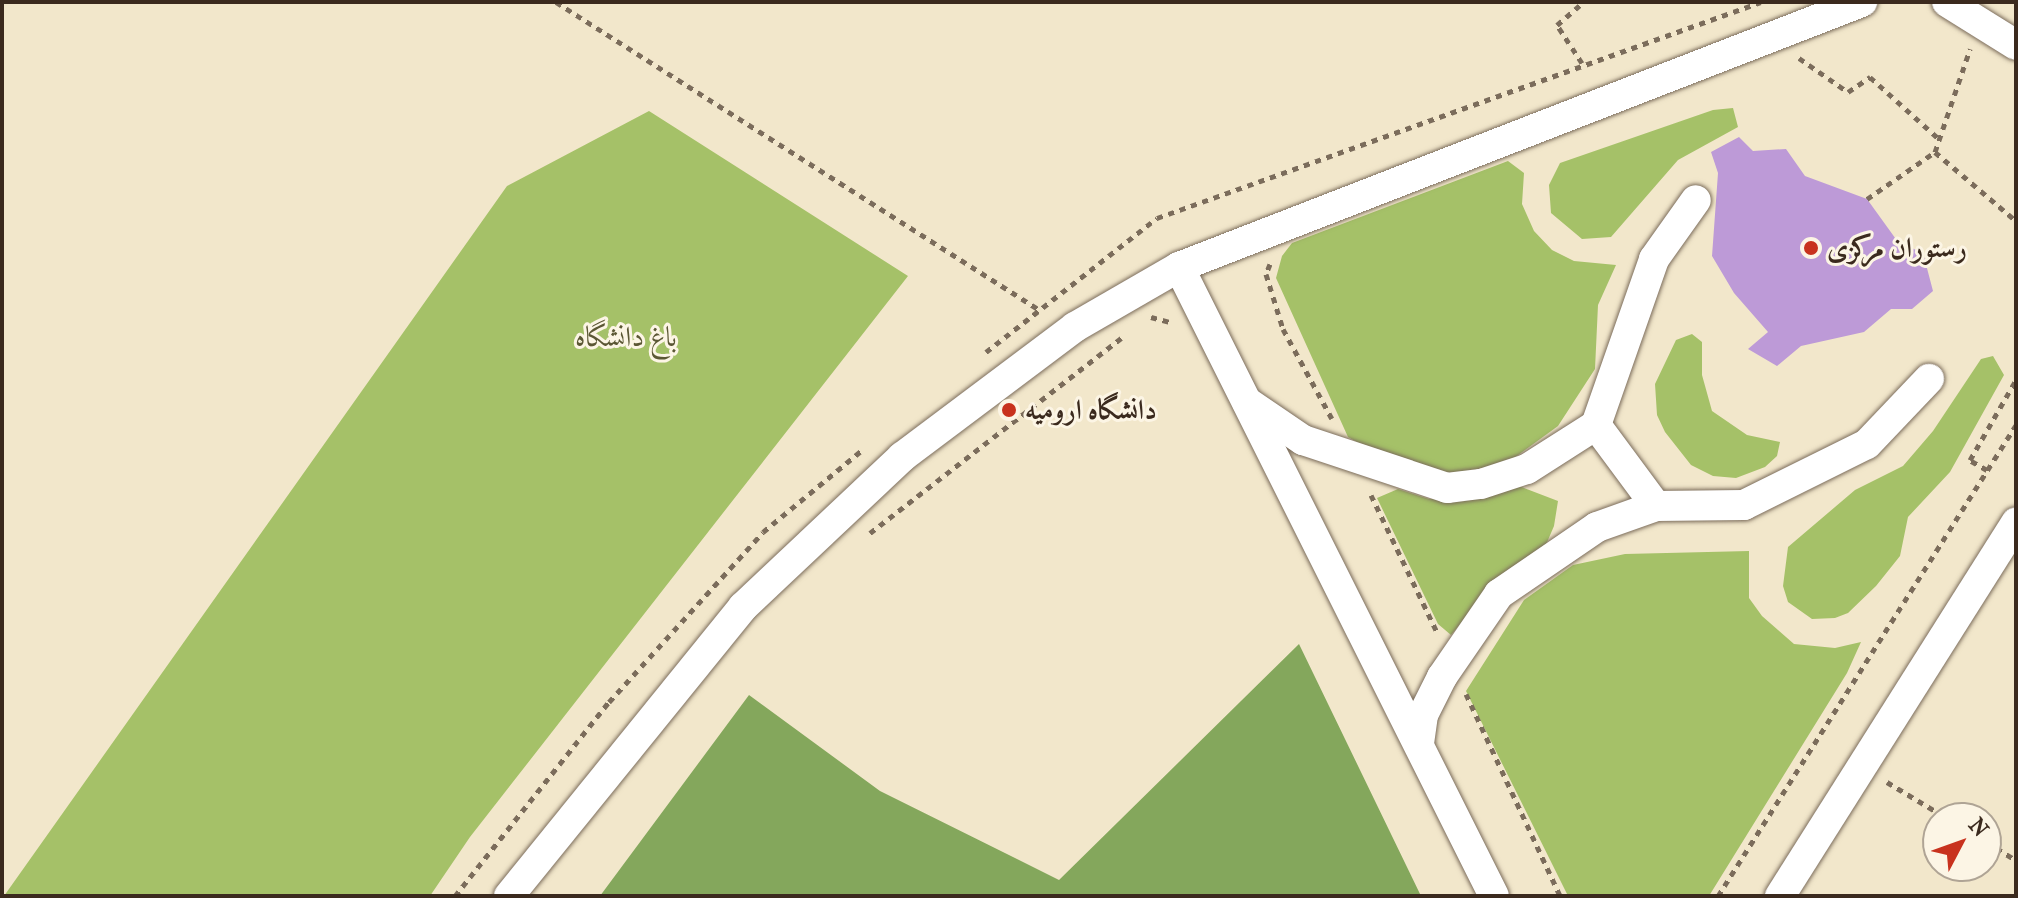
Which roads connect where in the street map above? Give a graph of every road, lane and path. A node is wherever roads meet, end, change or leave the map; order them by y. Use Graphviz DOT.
graph roads {
  1 [pos="556,2"];
  2 [pos="1583,2"];
  3 [pos="1761,2"];
  4 [pos="1862,2"];
  5 [pos="1947,2"];
  6 [pos="1979,24"];
  7 [pos="2016,45"];
  8 [pos="1796,56"];
  9 [pos="1582,63"];
  10 [pos="1939,139"];
  11 [pos="1935,152"];
  12 [pos="1867,199"];
  13 [pos="1696,200"];
  14 [pos="2016,221"];
  15 [pos="1271,260"];
  16 [pos="1179,267"];
  17 [pos="1040,310"];
  18 [pos="1136,326"];
  19 [pos="1075,327"];
  20 [pos="1187,327"];
  21 [pos="1124,336"];
  22 [pos="978,359"];
  23 [pos="1929,379"];
  24 [pos="2016,380"];
  25 [pos="1247,402"];
  26 [pos="1596,425"];
  27 [pos="2016,425"];
  28 [pos="866,446"];
  29 [pos="1351,454"];
  30 [pos="1987,470"];
  31 [pos="1656,506"];
  32 [pos="2016,522"];
  33 [pos="866,536"];
  34 [pos="1451,663"];
  35 [pos="1419,745"];
  36 [pos="1883,779"];
  37 [pos="1922,803"];
  38 [pos="455,896"];
  39 [pos="509,896"];
  40 [pos="1494,896"];
  41 [pos="1560,896"];
  42 [pos="1718,896"];
  43 [pos="1780,896"];
  1 -- 17 [label="path"];
  2 -- 9 [label="path"];
  3 -- 9 [label="path"];
  4 -- 16 [label="lane"];
  5 -- 6 [label="lane"];
  6 -- 7 [label="lane"];
  6 -- 10 [label="path"];
  8 -- 10 [label="path"];
  9 -- 17 [label="path"];
  10 -- 11 [label="path"];
  11 -- 12 [label="path"];
  11 -- 14 [label="path"];
  13 -- 26 [label="lane"];
  15 -- 29 [label="path"];
  16 -- 19 [label="lane"];
  16 -- 25 [label="lane"];
  17 -- 19 [label="path"];
  17 -- 22 [label="path"];
  18 -- 20 [label="path"];
  19 -- 39 [label="lane"];
  21 -- 33 [label="path"];
  23 -- 31 [label="lane"];
  24 -- 30 [label="path"];
  25 -- 29 [label="lane"];
  25 -- 35 [label="lane"];
  26 -- 29 [label="lane"];
  26 -- 31 [label="lane"];
  27 -- 30 [label="path"];
  28 -- 38 [label="path"];
  29 -- 34 [label="path"];
  30 -- 42 [label="path"];
  31 -- 34 [label="lane"];
  32 -- 43 [label="lane"];
  34 -- 35 [label="lane"];
  34 -- 41 [label="path"];
  35 -- 40 [label="lane"];
  36 -- 37 [label="path"];
}
